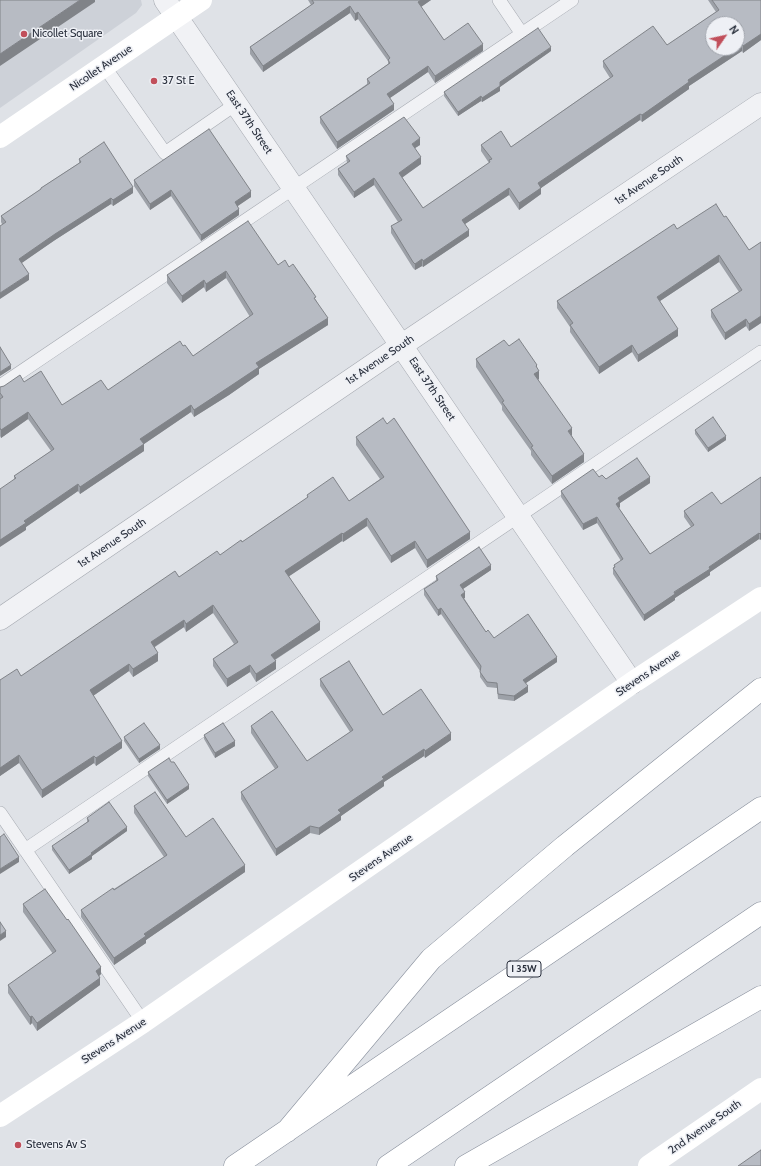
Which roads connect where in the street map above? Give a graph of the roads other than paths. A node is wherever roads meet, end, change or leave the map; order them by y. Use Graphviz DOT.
graph roads {
  1 [pos="201,0"];
  2 [pos="499,0"];
  3 [pos="572,0"];
  4 [pos="171,8"];
  5 [pos="522,34"];
  6 [pos="104,66"];
  7 [pos="236,104"];
  8 [pos="761,104"];
  9 [pos="0,137"];
  10 [pos="294,188"];
  11 [pos="402,345"];
  12 [pos="761,352"];
  13 [pos="0,386"];
  14 [pos="518,517"];
  15 [pos="761,598"];
  16 [pos="0,619"];
  17 [pos="632,683"];
  18 [pos="761,689"];
  19 [pos="761,808"];
  20 [pos="0,813"];
  21 [pos="25,850"];
  22 [pos="761,913"];
  23 [pos="761,997"];
  24 [pos="143,1022"];
  25 [pos="761,1089"];
  26 [pos="0,1116"];
  27 [pos="287,1131"];
  28 [pos="235,1166"];
  29 [pos="388,1166"];
  30 [pos="466,1166"];
  31 [pos="649,1166"];
  1 -- 4 [label="main road, Nicollet Avenue"];
  2 -- 5 [label="lane"];
  3 -- 5 [label="lane"];
  4 -- 6 [label="main road, Nicollet Avenue"];
  4 -- 7 [label="street, East 37th Street"];
  5 -- 10 [label="lane"];
  6 -- 7 [label="lane"];
  6 -- 9 [label="main road, Nicollet Avenue"];
  7 -- 10 [label="street, East 37th Street"];
  8 -- 11 [label="street, 1st Avenue South"];
  10 -- 11 [label="street, East 37th Street"];
  10 -- 13 [label="lane"];
  11 -- 14 [label="street, East 37th Street"];
  11 -- 16 [label="street, 1st Avenue South"];
  12 -- 14 [label="lane"];
  14 -- 17 [label="street, East 37th Street"];
  14 -- 21 [label="lane"];
  15 -- 17 [label="main road, Stevens Avenue"];
  17 -- 24 [label="main road, Stevens Avenue"];
  18 -- 27 [label="main road"];
  19 -- 27 [label="main road, I 35W"];
  20 -- 21 [label="lane"];
  21 -- 24 [label="lane"];
  22 -- 29 [label="main road"];
  23 -- 30 [label="main road"];
  24 -- 26 [label="main road, Stevens Avenue"];
  25 -- 31 [label="main road, 2nd Avenue South"];
  27 -- 28 [label="main road, I 35W"];
}
